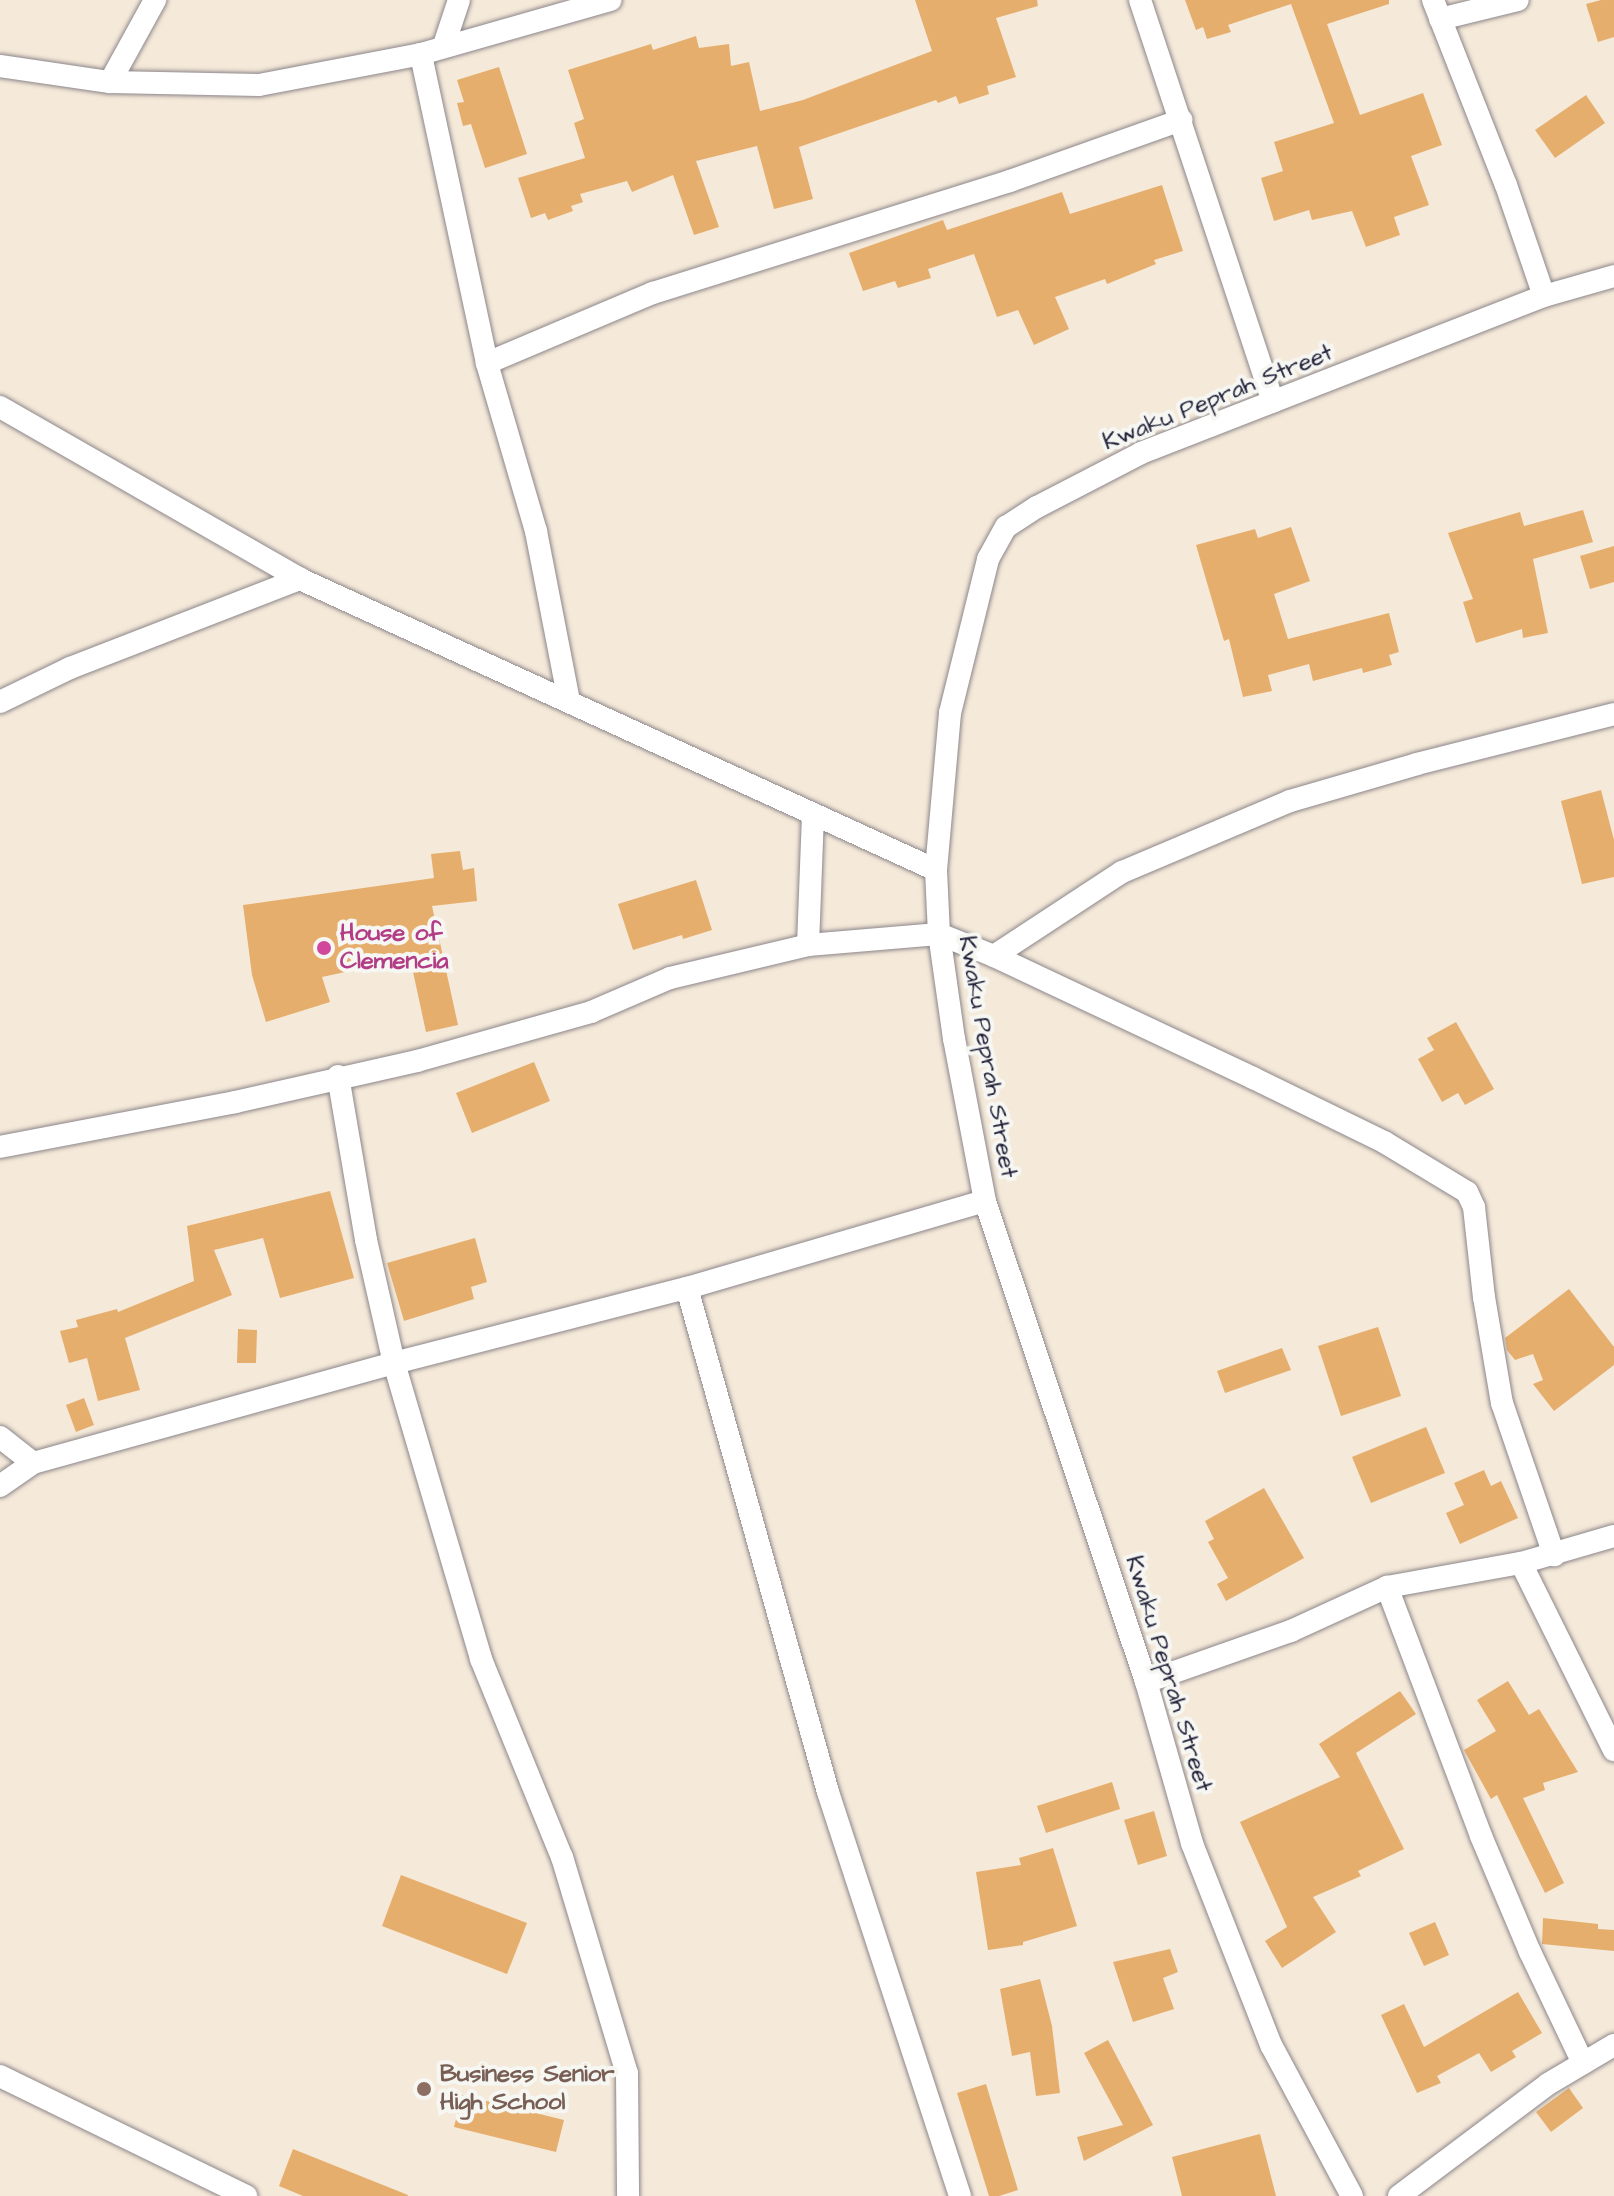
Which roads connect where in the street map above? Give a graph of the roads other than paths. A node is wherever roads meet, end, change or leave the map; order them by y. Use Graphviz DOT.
graph roads {
  1 [pos="155,0"];
  2 [pos="459,0"];
  3 [pos="610,0"];
  4 [pos="1140,0"];
  5 [pos="1518,0"];
  6 [pos="1436,10"];
  7 [pos="444,45"];
  8 [pos="421,54"];
  9 [pos="0,66"];
  10 [pos="110,82"];
  11 [pos="1181,120"];
  12 [pos="1612,279"];
  13 [pos="1544,296"];
  14 [pos="487,363"];
  15 [pos="1273,402"];
  16 [pos="0,407"];
  17 [pos="300,579"];
  18 [pos="569,701"];
  19 [pos="0,702"];
  20 [pos="1614,714"];
  21 [pos="813,814"];
  22 [pos="936,870"];
  23 [pos="939,934"];
  24 [pos="808,945"];
  25 [pos="994,956"];
  26 [pos="338,1076"];
  27 [pos="0,1147"];
  28 [pos="985,1201"];
  29 [pos="687,1288"];
  30 [pos="394,1363"];
  31 [pos="0,1437"];
  32 [pos="33,1463"];
  33 [pos="0,1486"];
  34 [pos="1614,1536"];
  35 [pos="1554,1555"];
  36 [pos="1521,1563"];
  37 [pos="1387,1587"];
  38 [pos="1146,1682"];
  39 [pos="1614,1750"];
  40 [pos="1614,2045"];
  41 [pos="1583,2063"];
  42 [pos="0,2076"];
  43 [pos="246,2196"];
  44 [pos="628,2196"];
  45 [pos="960,2196"];
  46 [pos="1352,2196"];
  47 [pos="1399,2196"];
  1 -- 10 [label="street"];
  2 -- 7 [label="street"];
  3 -- 7 [label="street"];
  4 -- 11 [label="street"];
  5 -- 6 [label="street"];
  6 -- 13 [label="street"];
  7 -- 8 [label="street"];
  8 -- 10 [label="street"];
  8 -- 14 [label="street"];
  9 -- 10 [label="street"];
  11 -- 14 [label="street"];
  11 -- 15 [label="street"];
  12 -- 13 [label="street, Kwaku Peprah Street"];
  13 -- 15 [label="street, Kwaku Peprah Street"];
  14 -- 18 [label="street"];
  15 -- 22 [label="street, Kwaku Peprah Street"];
  16 -- 17 [label="street"];
  17 -- 18 [label="street"];
  17 -- 19 [label="street"];
  18 -- 21 [label="street"];
  20 -- 25 [label="street"];
  21 -- 22 [label="street"];
  21 -- 24 [label="street"];
  22 -- 23 [label="street, Kwaku Peprah Street"];
  23 -- 24 [label="street"];
  23 -- 25 [label="street"];
  23 -- 28 [label="street, Kwaku Peprah Street"];
  24 -- 26 [label="street"];
  25 -- 35 [label="street"];
  26 -- 27 [label="street"];
  26 -- 30 [label="street"];
  28 -- 29 [label="street"];
  28 -- 38 [label="street, Kwaku Peprah Street"];
  29 -- 30 [label="street"];
  29 -- 45 [label="street"];
  30 -- 32 [label="street"];
  30 -- 44 [label="street"];
  31 -- 32 [label="street"];
  32 -- 33 [label="street"];
  34 -- 35 [label="street"];
  35 -- 36 [label="street"];
  36 -- 37 [label="street"];
  36 -- 39 [label="street"];
  37 -- 38 [label="street"];
  37 -- 41 [label="street"];
  38 -- 46 [label="street, Kwaku Peprah Street"];
  40 -- 41 [label="street"];
  41 -- 47 [label="street"];
  42 -- 43 [label="street"];
}
